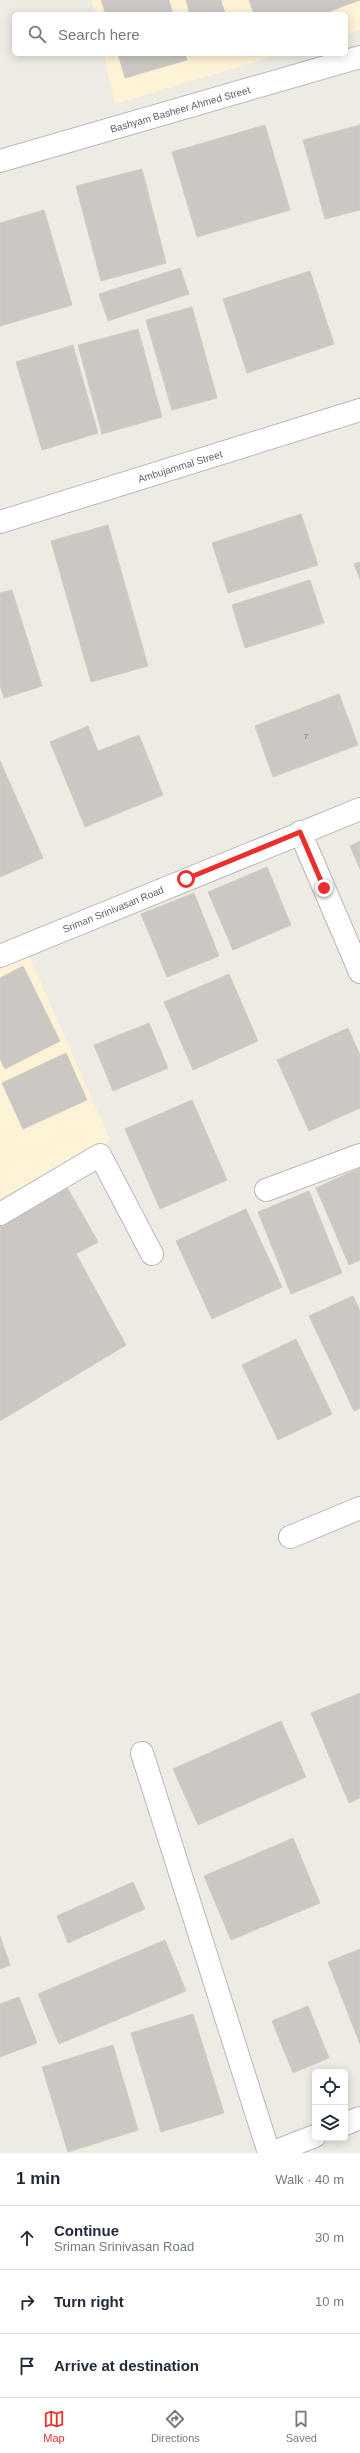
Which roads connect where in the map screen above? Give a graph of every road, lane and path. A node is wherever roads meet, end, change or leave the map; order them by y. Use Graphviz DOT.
graph roads {
  1 [pos="360,57"];
  2 [pos="0,162"];
  3 [pos="360,410"];
  4 [pos="0,522"];
  5 [pos="360,809"];
  6 [pos="300,832"];
  7 [pos="0,956"];
  8 [pos="360,972"];
  9 [pos="360,1155"];
  10 [pos="266,1190"];
  11 [pos="0,1214"];
  12 [pos="152,1254"];
  13 [pos="360,1508"];
  14 [pos="290,1537"];
  15 [pos="142,1754"];
  16 [pos="360,2118"];
  17 [pos="348,2123"];
  18 [pos="312,2137"];
  19 [pos="270,2153"];
  1 -- 2 [label="street, Bashyam Basheer Ahmed Street"];
  3 -- 4 [label="street, Ambujammal Street"];
  5 -- 6 [label="street, Sriman Srinivasan Road"];
  6 -- 7 [label="street, Sriman Srinivasan Road"];
  6 -- 8 [label="street"];
  9 -- 10 [label="street"];
  11 -- 12 [label="street"];
  13 -- 14 [label="street"];
  15 -- 19 [label="street"];
  16 -- 17 [label="street"];
  18 -- 19 [label="street"];
}
